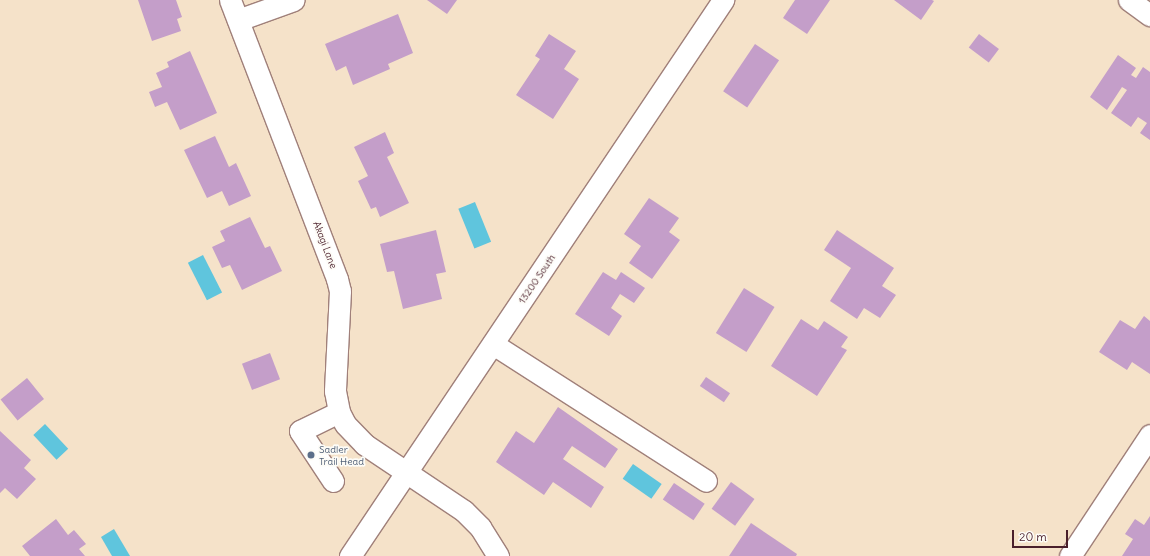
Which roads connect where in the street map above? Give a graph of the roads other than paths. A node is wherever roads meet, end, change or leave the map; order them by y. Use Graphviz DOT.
graph roads {
  1 [pos="230,0"];
  2 [pos="294,0"];
  3 [pos="723,0"];
  4 [pos="1129,0"];
  5 [pos="1150,15"];
  6 [pos="238,20"];
  7 [pos="493,344"];
  8 [pos="339,412"];
  9 [pos="1150,434"];
  10 [pos="408,473"];
  11 [pos="333,481"];
  12 [pos="706,481"];
  13 [pos="350,556"];
  14 [pos="498,556"];
  15 [pos="1070,556"];
  1 -- 6 [label="street, Akagi Lane"];
  2 -- 6 [label="street"];
  3 -- 7 [label="street, 13200 South"];
  4 -- 5 [label="street"];
  6 -- 8 [label="street, Akagi Lane"];
  7 -- 10 [label="street, 13200 South"];
  7 -- 12 [label="street"];
  8 -- 10 [label="street, Akagi Lane"];
  8 -- 11 [label="street"];
  9 -- 15 [label="street"];
  10 -- 13 [label="street, 13200 South"];
  10 -- 14 [label="street, Akagi Lane"];
}
